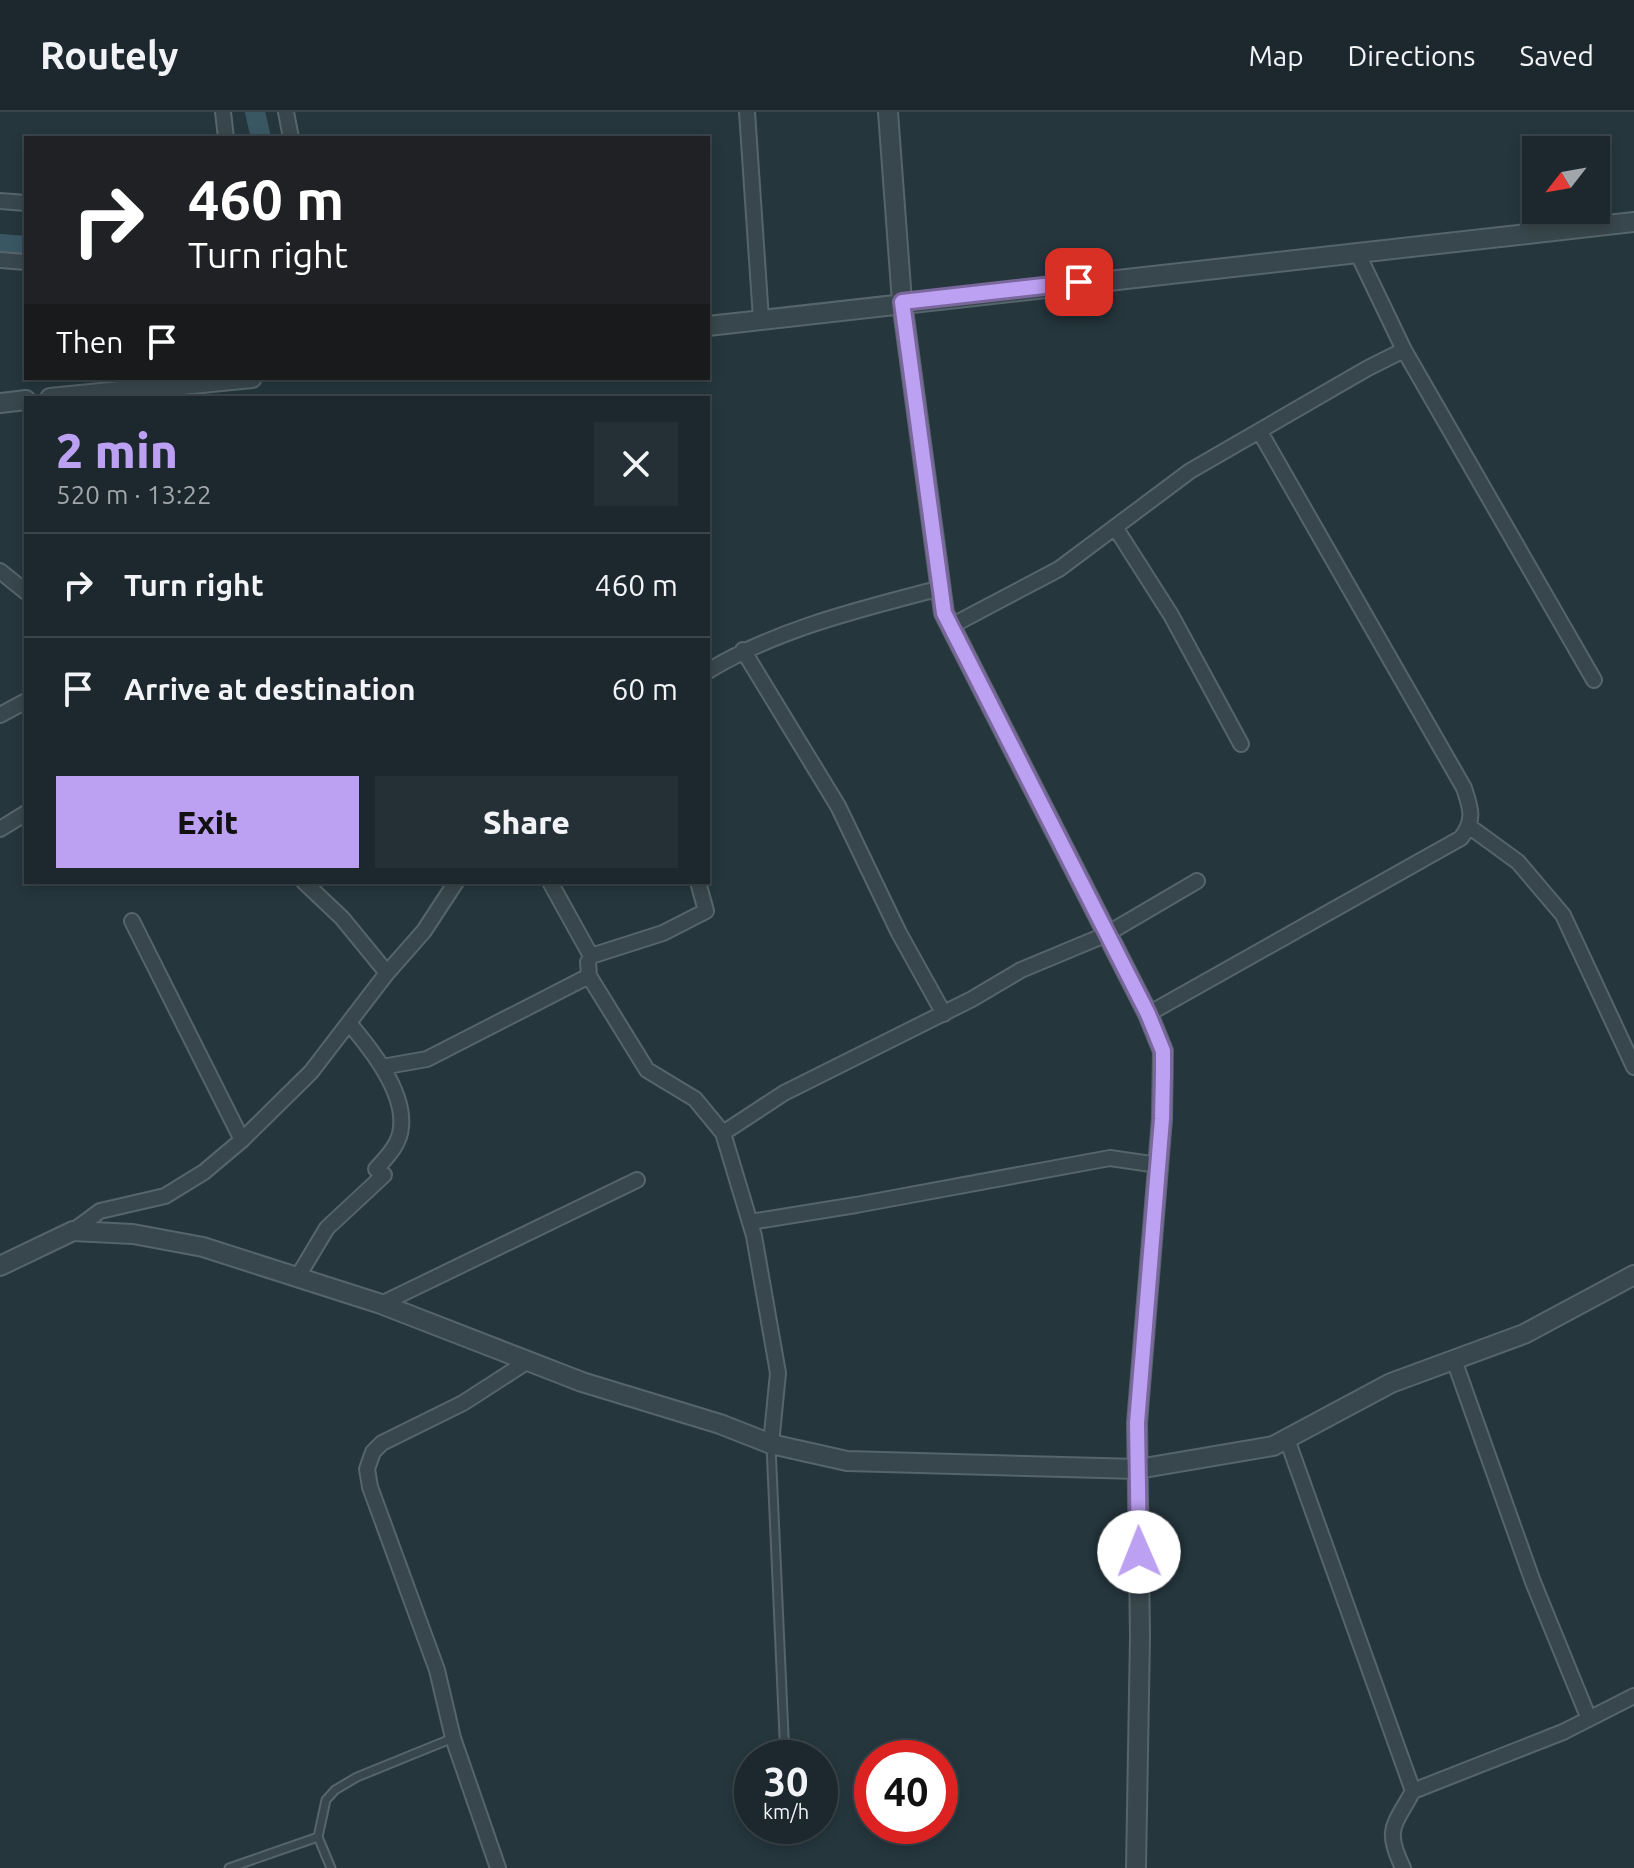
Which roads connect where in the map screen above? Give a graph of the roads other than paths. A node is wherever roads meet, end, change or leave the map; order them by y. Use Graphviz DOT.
graph roads {
  1 [pos="223,112"];
  2 [pos="286,112"];
  3 [pos="747,112"];
  4 [pos="888,112"];
  5 [pos="226,136"];
  6 [pos="291,136"];
  7 [pos="0,201"];
  8 [pos="24,203"];
  9 [pos="1634,222"];
  10 [pos="1357,252"];
  11 [pos="0,260"];
  12 [pos="24,262"];
  13 [pos="902,302"];
  14 [pos="761,319"];
  15 [pos="710,326"];
  16 [pos="1404,350"];
  17 [pos="232,380"];
  18 [pos="70,396"];
  19 [pos="24,400"];
  20 [pos="0,403"];
  21 [pos="1260,432"];
  22 [pos="1115,527"];
  23 [pos="0,571"];
  24 [pos="941,588"];
  25 [pos="24,590"];
  26 [pos="951,626"];
  27 [pos="743,650"];
  28 [pos="710,670"];
  29 [pos="1594,680"];
  30 [pos="24,702"];
  31 [pos="0,715"];
  32 [pos="1241,744"];
  33 [pos="24,814"];
  34 [pos="1470,827"];
  35 [pos="0,829"];
  36 [pos="1197,881"];
  37 [pos="306,884"];
  38 [pos="455,884"];
  39 [pos="551,884"];
  40 [pos="699,884"];
  41 [pos="132,921"];
  42 [pos="1105,935"];
  43 [pos="591,956"];
  44 [pos="387,973"];
  45 [pos="589,976"];
  46 [pos="944,1014"];
  47 [pos="1148,1014"];
  48 [pos="349,1023"];
  49 [pos="382,1067"];
  50 [pos="1634,1067"];
  51 [pos="723,1133"];
  52 [pos="242,1140"];
  53 [pos="1158,1165"];
  54 [pos="637,1180"];
  55 [pos="750,1222"];
  56 [pos="73,1231"];
  57 [pos="0,1266"];
  58 [pos="1634,1275"];
  59 [pos="297,1278"];
  60 [pos="381,1304"];
  61 [pos="1454,1360"];
  62 [pos="528,1361"];
  63 [pos="1287,1439"];
  64 [pos="771,1444"];
  65 [pos="1138,1469"];
  66 [pos="1634,1696"];
  67 [pos="1589,1719"];
  68 [pos="453,1738"];
  69 [pos="784,1740"];
  70 [pos="1413,1791"];
  71 [pos="318,1837"];
  72 [pos="229,1868"];
  73 [pos="331,1868"];
  74 [pos="498,1868"];
  75 [pos="1136,1868"];
  76 [pos="1403,1868"];
  1 -- 5 [label="street"];
  2 -- 6 [label="street"];
  3 -- 14 [label="street"];
  4 -- 13 [label="street"];
  7 -- 8 [label="street"];
  9 -- 10 [label="street"];
  10 -- 13 [label="street"];
  10 -- 16 [label="street"];
  11 -- 12 [label="street"];
  13 -- 14 [label="street"];
  13 -- 24 [label="street"];
  14 -- 15 [label="street"];
  16 -- 21 [label="street"];
  16 -- 29 [label="street"];
  17 -- 18 [label="street"];
  19 -- 20 [label="street"];
  21 -- 22 [label="street"];
  21 -- 34 [label="street"];
  22 -- 26 [label="street"];
  22 -- 32 [label="street"];
  23 -- 25 [label="street"];
  24 -- 26 [label="street"];
  24 -- 27 [label="street"];
  26 -- 42 [label="street"];
  27 -- 28 [label="street"];
  27 -- 46 [label="street"];
  30 -- 31 [label="street"];
  33 -- 35 [label="street"];
  34 -- 47 [label="street"];
  34 -- 50 [label="street"];
  36 -- 42 [label="street"];
  37 -- 44 [label="street"];
  38 -- 44 [label="street"];
  39 -- 43 [label="street"];
  40 -- 43 [label="street"];
  41 -- 52 [label="street"];
  42 -- 46 [label="street"];
  42 -- 47 [label="street"];
  43 -- 45 [label="street"];
  44 -- 48 [label="street"];
  45 -- 49 [label="street"];
  45 -- 51 [label="street"];
  46 -- 51 [label="street"];
  47 -- 53 [label="street"];
  48 -- 49 [label="street"];
  48 -- 52 [label="street"];
  49 -- 59 [label="street"];
  51 -- 55 [label="street"];
  52 -- 56 [label="street"];
  53 -- 55 [label="street"];
  53 -- 65 [label="street"];
  54 -- 60 [label="street"];
  55 -- 64 [label="street"];
  56 -- 57 [label="street"];
  56 -- 59 [label="street"];
  58 -- 61 [label="street"];
  59 -- 60 [label="street"];
  60 -- 62 [label="street"];
  61 -- 63 [label="street"];
  61 -- 67 [label="street"];
  62 -- 64 [label="street"];
  62 -- 68 [label="street"];
  63 -- 65 [label="street"];
  63 -- 70 [label="street"];
  64 -- 65 [label="street"];
  64 -- 69 [label="lane"];
  65 -- 75 [label="street"];
  66 -- 67 [label="street"];
  67 -- 70 [label="street"];
  68 -- 71 [label="lane"];
  68 -- 74 [label="street"];
  70 -- 76 [label="street"];
  71 -- 72 [label="lane"];
  71 -- 73 [label="lane"];
}
